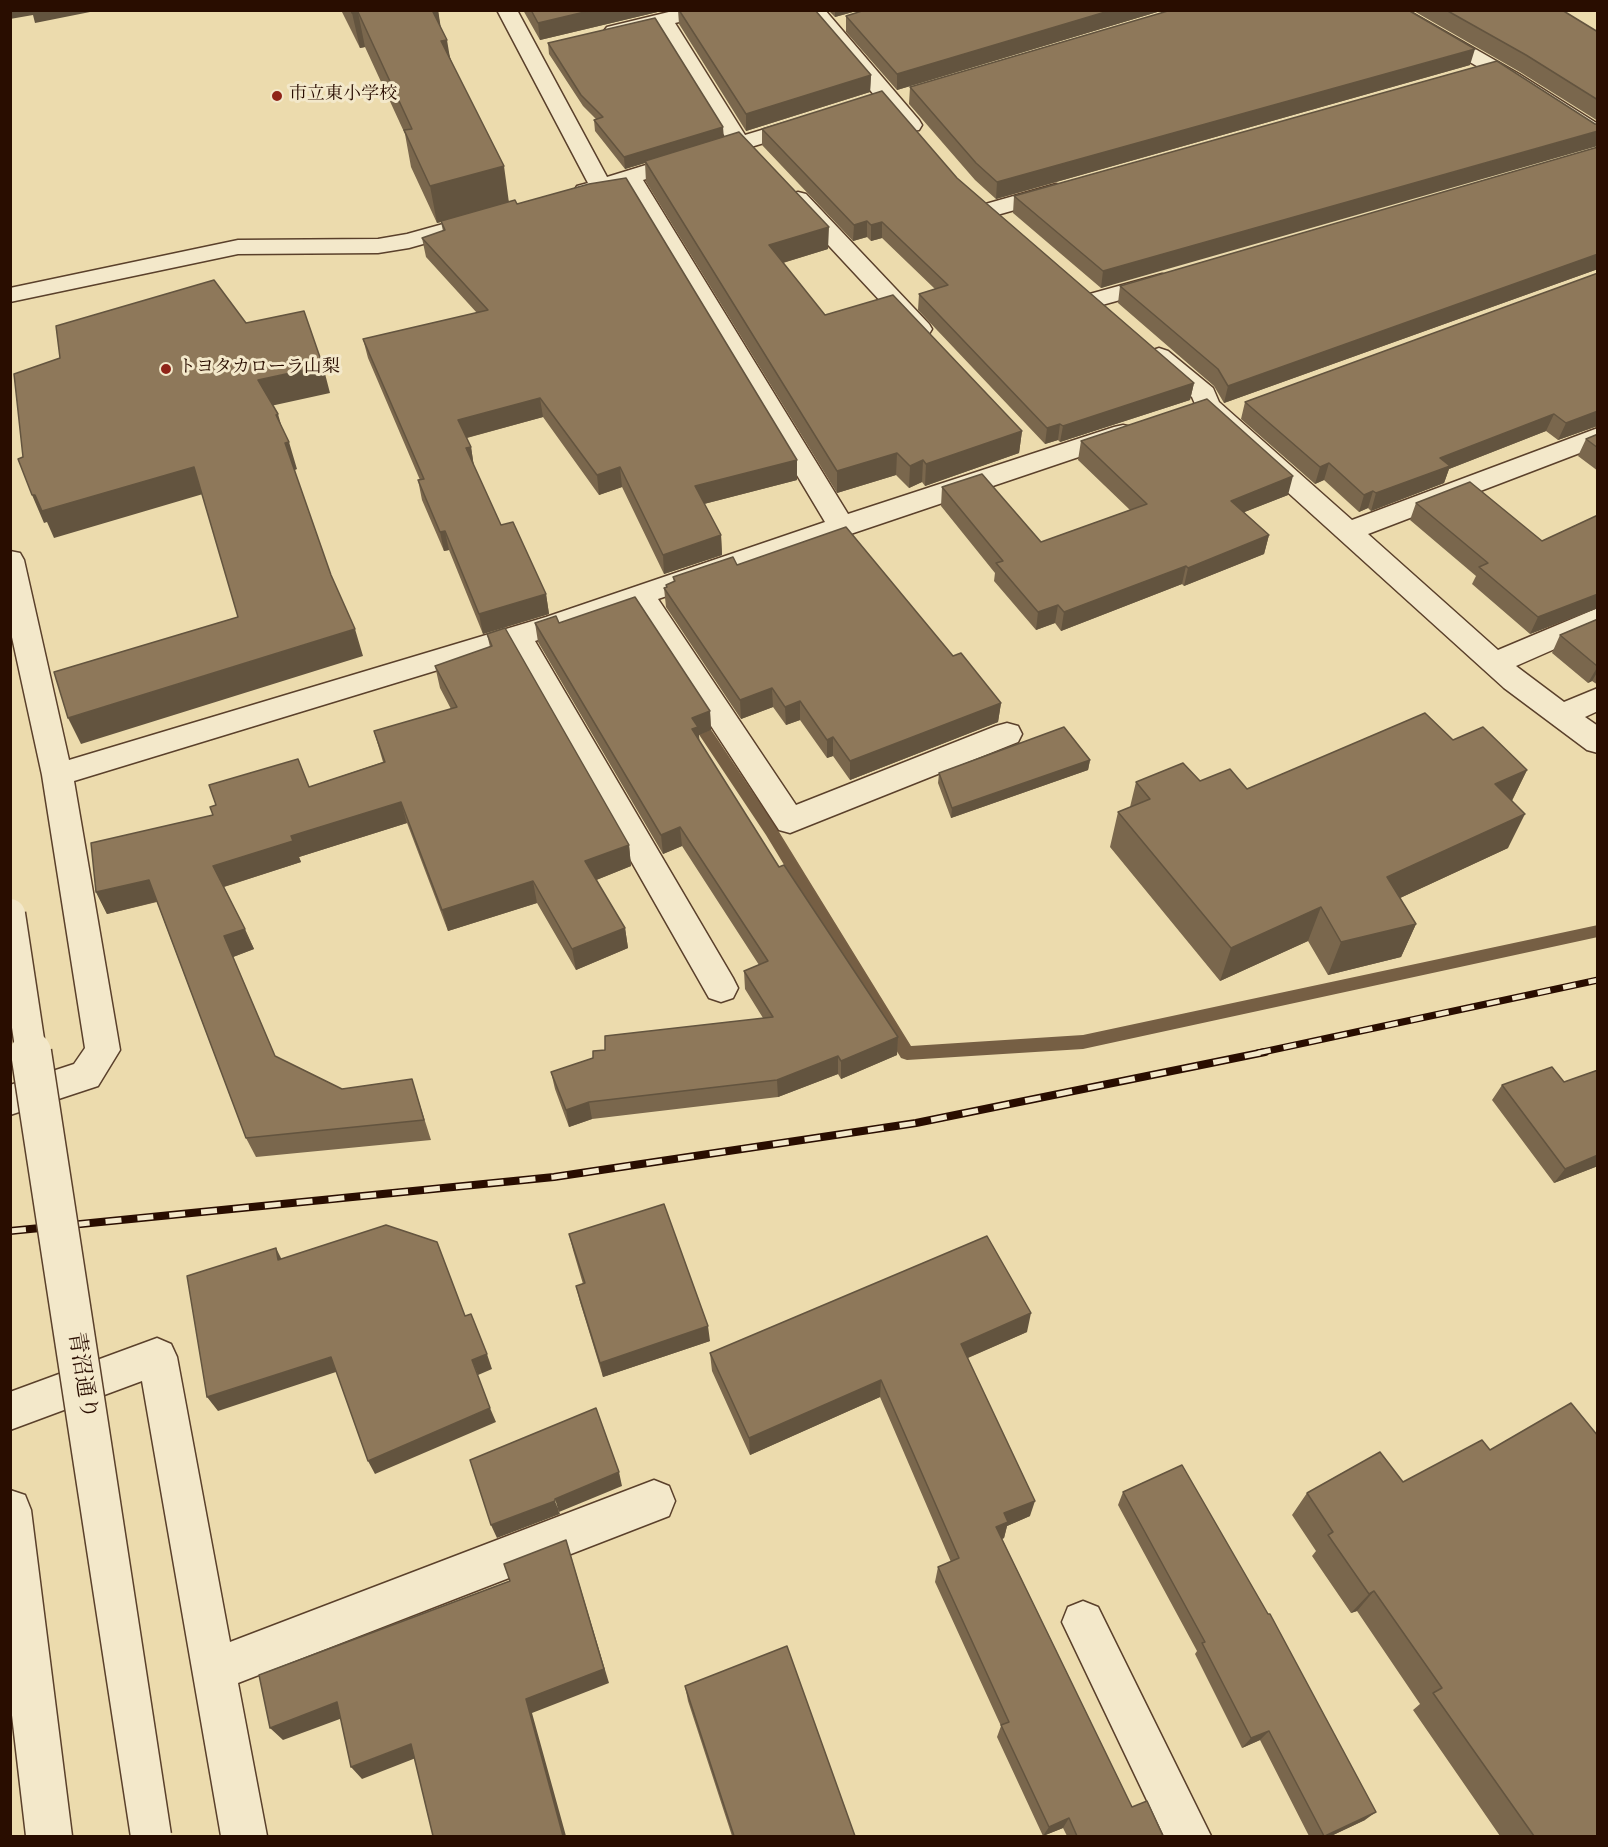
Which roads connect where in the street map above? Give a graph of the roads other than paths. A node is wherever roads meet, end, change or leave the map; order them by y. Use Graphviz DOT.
graph roads {
  1 [pos="507,10"];
  2 [pos="706,10"];
  3 [pos="814,10"];
  4 [pos="1392,10"];
  5 [pos="663,20"];
  6 [pos="850,22"];
  7 [pos="829,28"];
  8 [pos="596,36"];
  9 [pos="551,46"];
  10 [pos="529,51"];
  11 [pos="1494,68"];
  12 [pos="1471,75"];
  13 [pos="912,94"];
  14 [pos="888,99"];
  15 [pos="865,104"];
  16 [pos="821,118"];
  17 [pos="1598,134"];
  18 [pos="927,144"];
  19 [pos="749,149"];
  20 [pos="630,178"];
  21 [pos="785,185"];
  22 [pos="601,187"];
  23 [pos="1070,187"];
  24 [pos="567,196"];
  25 [pos="990,210"];
  26 [pos="488,219"];
  27 [pos="1186,274"];
  28 [pos="10,295"];
  29 [pos="1113,316"];
  30 [pos="1140,339"];
  31 [pos="938,348"];
  32 [pos="1152,423"];
  33 [pos="1598,436"];
  34 [pos="841,526"];
  35 [pos="1348,532"];
  36 [pos="10,560"];
  37 [pos="640,595"];
  38 [pos="1598,618"];
  39 [pos="518,636"];
  40 [pos="1495,663"];
  41 [pos="1598,699"];
  42 [pos="1561,715"];
  43 [pos="1007,734"];
  44 [pos="1598,742"];
  45 [pos="57,775"];
  46 [pos="10,914"];
  47 [pos="721,988"];
  48 [pos="10,1100"];
  49 [pos="10,1411"];
  50 [pos="654,1501"];
  51 [pos="10,1510"];
  52 [pos="1083,1622"];
  53 [pos="214,1670"];
  54 [pos="50,1836"];
  55 [pos="151,1836"];
  56 [pos="244,1836"];
  57 [pos="1188,1836"];
  1 -- 10 [label="street"];
  2 -- 5 [label="street"];
  3 -- 7 [label="street"];
  4 -- 11 [label="street"];
  5 -- 8 [label="street"];
  5 -- 19 [label="street"];
  6 -- 7 [label="street"];
  7 -- 14 [label="street"];
  9 -- 10 [label="street"];
  10 -- 22 [label="street"];
  11 -- 12 [label="street"];
  11 -- 17 [label="street"];
  13 -- 14 [label="street"];
  14 -- 15 [label="street"];
  14 -- 18 [label="street"];
  16 -- 19 [label="street"];
  19 -- 20 [label="street"];
  20 -- 22 [label="street"];
  20 -- 34 [label="street"];
  21 -- 31 [label="street"];
  22 -- 24 [label="street"];
  23 -- 25 [label="street"];
  26 -- 28 [label="street"];
  27 -- 29 [label="street"];
  30 -- 35 [label="street"];
  32 -- 34 [label="street"];
  33 -- 35 [label="street"];
  34 -- 37 [label="street"];
  35 -- 40 [label="street"];
  36 -- 45 [label="street"];
  37 -- 39 [label="street"];
  37 -- 43 [label="street"];
  38 -- 40 [label="street"];
  39 -- 45 [label="street"];
  39 -- 47 [label="street"];
  40 -- 42 [label="street"];
  41 -- 42 [label="street"];
  42 -- 44 [label="street"];
  45 -- 48 [label="street"];
  46 -- 55 [label="street, 青沼通り, bridge"];
  49 -- 53 [label="street"];
  50 -- 53 [label="street"];
  51 -- 54 [label="street"];
  52 -- 57 [label="street"];
  53 -- 56 [label="street"];
}
